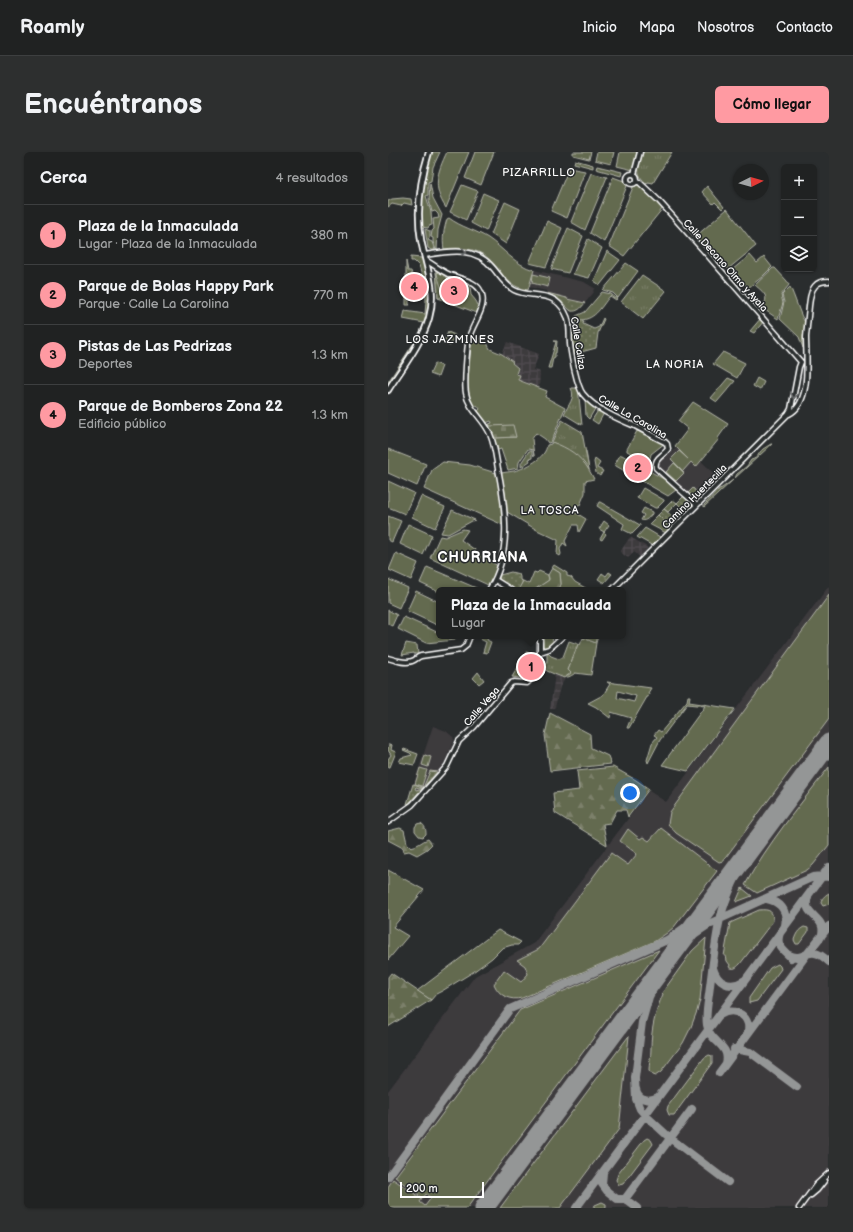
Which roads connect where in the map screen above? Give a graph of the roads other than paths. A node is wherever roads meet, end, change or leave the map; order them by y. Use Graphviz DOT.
graph roads {
  1 [pos="429,152"];
  2 [pos="640,152"];
  3 [pos="634,174"];
  4 [pos="637,180"];
  5 [pos="425,255"];
  6 [pos="427,261"];
  7 [pos="829,281"];
  8 [pos="801,362"];
  9 [pos="806,363"];
  10 [pos="388,390"];
  11 [pos="583,394"];
  12 [pos="788,414"];
  13 [pos="697,505"];
  14 [pos="496,580"];
  15 [pos="491,587"];
  16 [pos="506,587"];
  17 [pos="615,587"];
  18 [pos="469,639"];
  19 [pos="540,639"];
  20 [pos="560,639"];
  21 [pos="541,652"];
  22 [pos="388,658"];
  23 [pos="388,822"];
  24 [pos="829,1174"];
  25 [pos="800,1208"];
  1 -- 5 [label="main road"];
  2 -- 3 [label="street"];
  3 -- 4 [label="street"];
  3 -- 4 [label="street"];
  4 -- 8 [label="street, Calle Decano Olmo y Ayala"];
  5 -- 6 [label="main road"];
  5 -- 11 [label="street, Calle Caliza, one-way"];
  6 -- 10 [label="main road"];
  6 -- 14 [label="street"];
  7 -- 9 [label="street"];
  8 -- 9 [label="street"];
  8 -- 12 [label="street, one-way"];
  9 -- 12 [label="street, Camino Huertecilla"];
  11 -- 13 [label="street, Calle La Carolina"];
  12 -- 13 [label="street, Camino Huertecilla"];
  13 -- 17 [label="street, Camino Huertecilla"];
  14 -- 15 [label="street"];
  14 -- 16 [label="street"];
  18 -- 22 [label="street"];
  19 -- 21 [label="street"];
  20 -- 21 [label="street"];
  21 -- 23 [label="street, Calle Vega"];
  24 -- 25 [label="street"];
}
